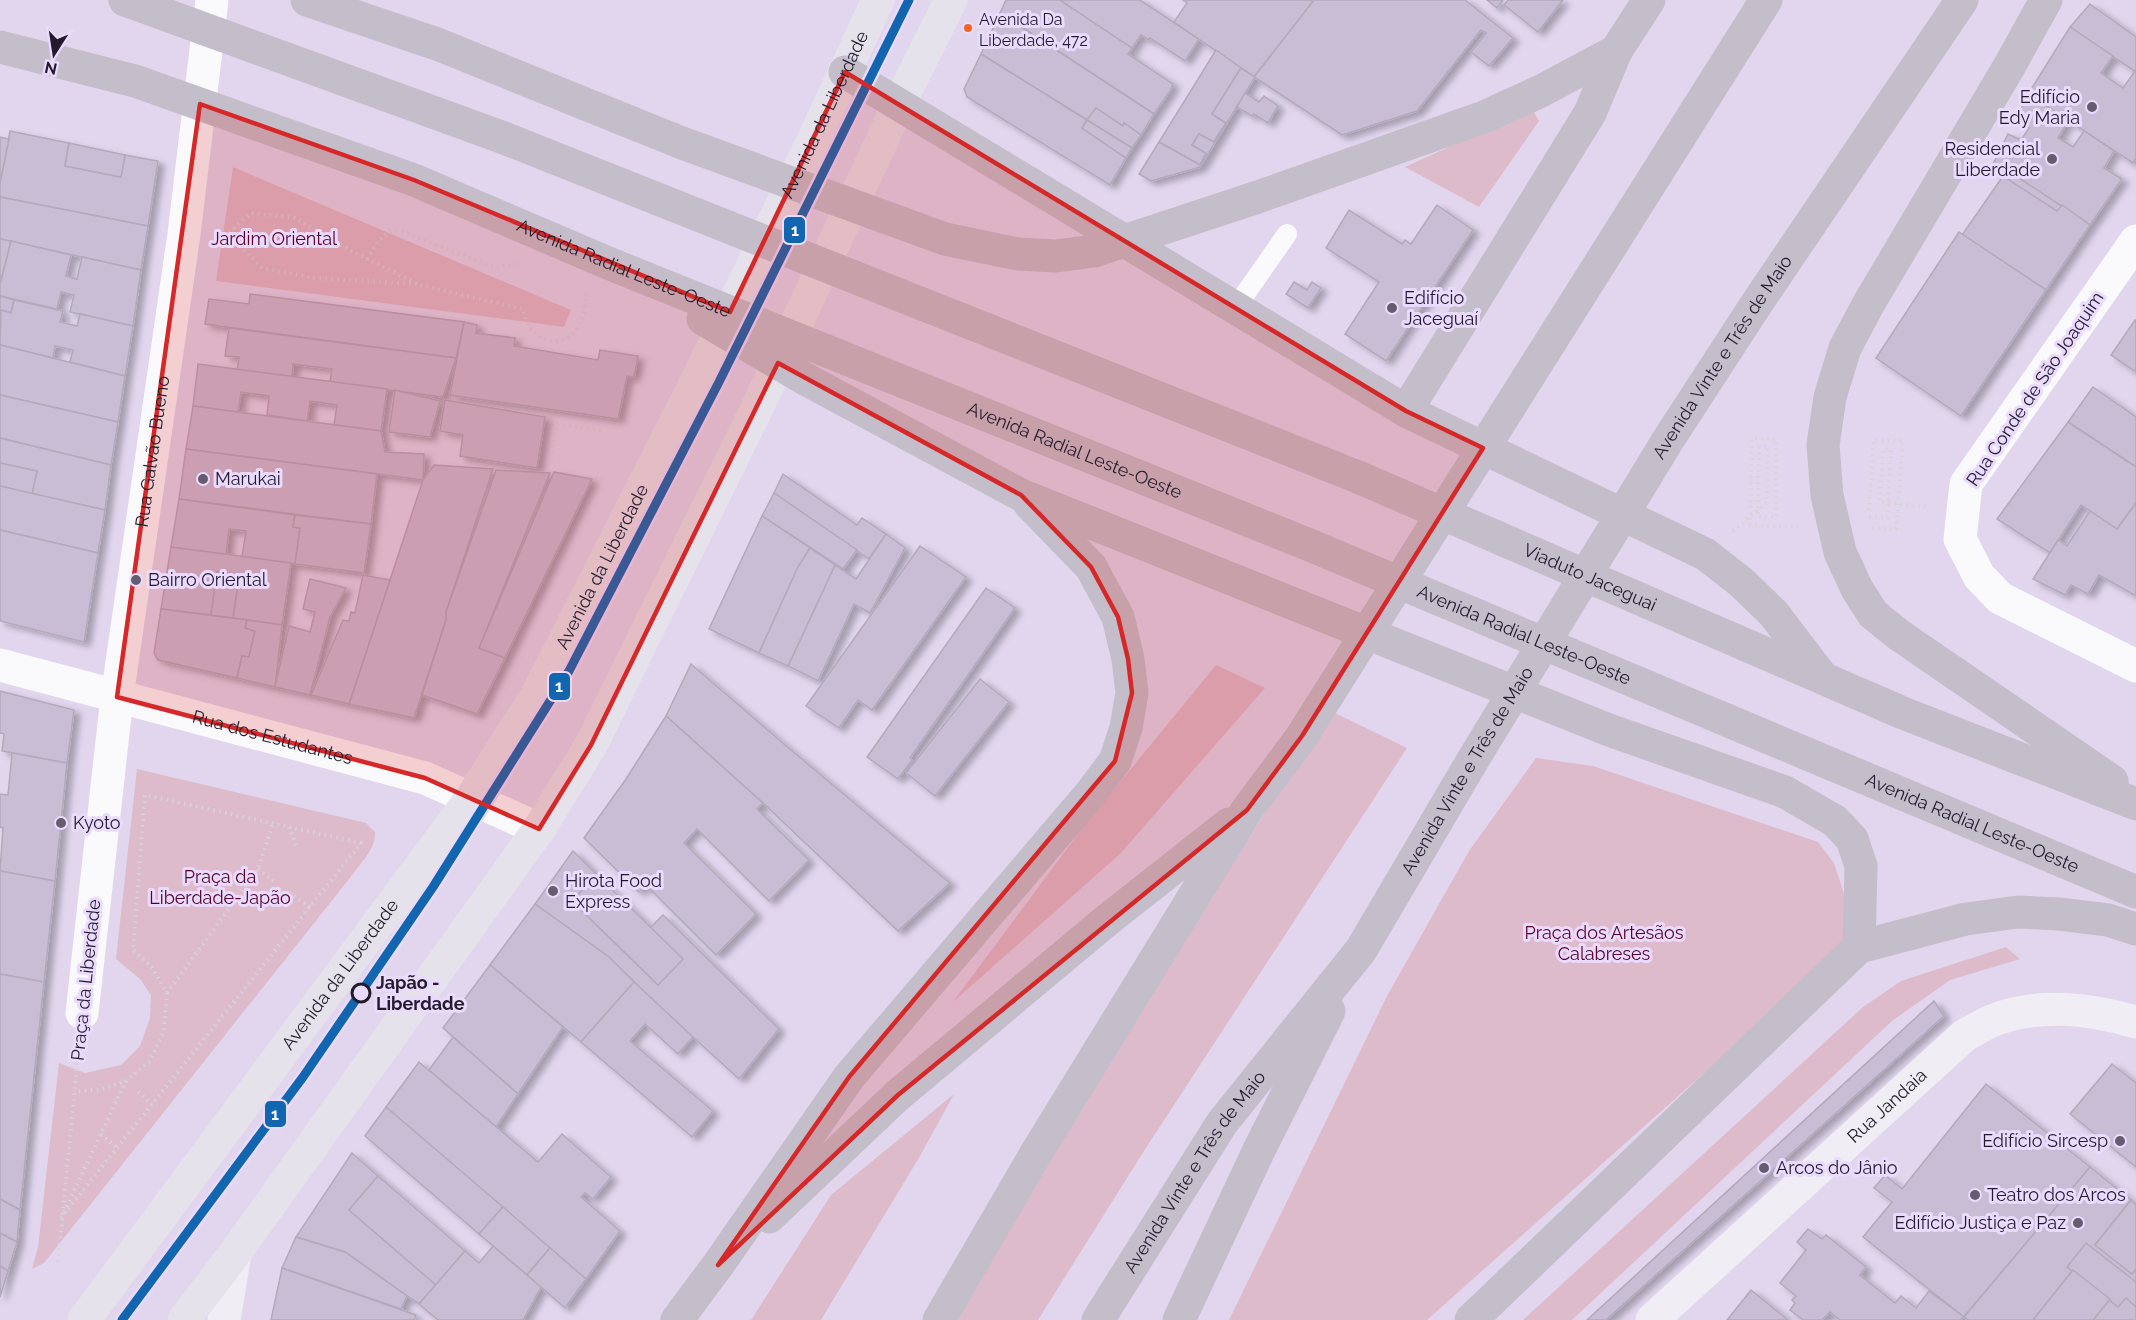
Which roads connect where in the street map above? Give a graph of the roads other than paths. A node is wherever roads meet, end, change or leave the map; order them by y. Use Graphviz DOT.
graph roads {
  1 [pos="125,0"];
  2 [pos="212,0"];
  3 [pos="307,0"];
  4 [pos="878,0"];
  5 [pos="951,0"];
  6 [pos="1649,0"];
  7 [pos="1767,0"];
  8 [pos="1962,0"];
  9 [pos="2046,0"];
  10 [pos="0,47"];
  11 [pos="1616,51"];
  12 [pos="845,72"];
  13 [pos="899,104"];
  14 [pos="1287,234"];
  15 [pos="2136,241"];
  16 [pos="608,263"];
  17 [pos="1236,307"];
  18 [pos="1411,414"];
  19 [pos="1021,495"];
  20 [pos="0,665"];
  21 [pos="2136,666"];
  22 [pos="1823,678"];
  23 [pos="117,697"];
  24 [pos="472,797"];
  25 [pos="2136,797"];
  26 [pos="2136,804"];
  27 [pos="1247,810"];
  28 [pos="539,829"];
  29 [pos="2136,892"];
  30 [pos="2136,929"];
  31 [pos="1859,947"];
  32 [pos="1361,950"];
  33 [pos="82,1013"];
  34 [pos="2136,1022"];
  35 [pos="235,1253"];
  36 [pos="718,1265"];
  37 [pos="84,1320"];
  38 [pos="184,1320"];
  39 [pos="224,1320"];
  40 [pos="677,1320"];
  41 [pos="939,1320"];
  42 [pos="1098,1320"];
  43 [pos="1179,1320"];
  44 [pos="1471,1320"];
  45 [pos="1652,1320"];
  1 -- 22 [label="highway, Viaduto Jaceguai"];
  2 -- 23 [label="street, Rua Galvão Bueno"];
  3 -- 11 [label="highway"];
  4 -- 12 [label="main road, Avenida da Liberdade"];
  5 -- 13 [label="main road"];
  6 -- 11 [label="highway"];
  7 -- 27 [label="highway"];
  8 -- 32 [label="highway, Avenida Vinte e Três de Maio"];
  9 -- 25 [label="highway"];
  10 -- 16 [label="highway, Avenida Radial Leste-Oeste"];
  11 -- 18 [label="highway"];
  12 -- 13 [label="highway"];
  12 -- 24 [label="main road, Avenida da Liberdade"];
  13 -- 17 [label="highway"];
  13 -- 28 [label="main road"];
  14 -- 17 [label="lane"];
  15 -- 21 [label="street, Rua Conde de São Joaquim"];
  16 -- 19 [label="highway"];
  16 -- 29 [label="highway, Avenida Radial Leste-Oeste"];
  17 -- 18 [label="highway"];
  18 -- 22 [label="highway"];
  19 -- 31 [label="highway"];
  19 -- 36 [label="highway"];
  20 -- 23 [label="street, Rua dos Estudantes"];
  22 -- 26 [label="highway"];
  23 -- 24 [label="street, Rua dos Estudantes"];
  23 -- 33 [label="street, Praça da Liberdade"];
  24 -- 28 [label="street, Rua dos Estudantes"];
  24 -- 37 [label="main road, Avenida da Liberdade"];
  27 -- 36 [label="highway"];
  27 -- 41 [label="highway"];
  28 -- 35 [label="main road"];
  30 -- 31 [label="highway"];
  31 -- 44 [label="highway"];
  32 -- 42 [label="highway, Avenida Vinte e Três de Maio"];
  32 -- 43 [label="highway"];
  34 -- 45 [label="main road, Rua Jandaia"];
  35 -- 38 [label="main road"];
  35 -- 39 [label="main road"];
  36 -- 40 [label="highway"];
}
